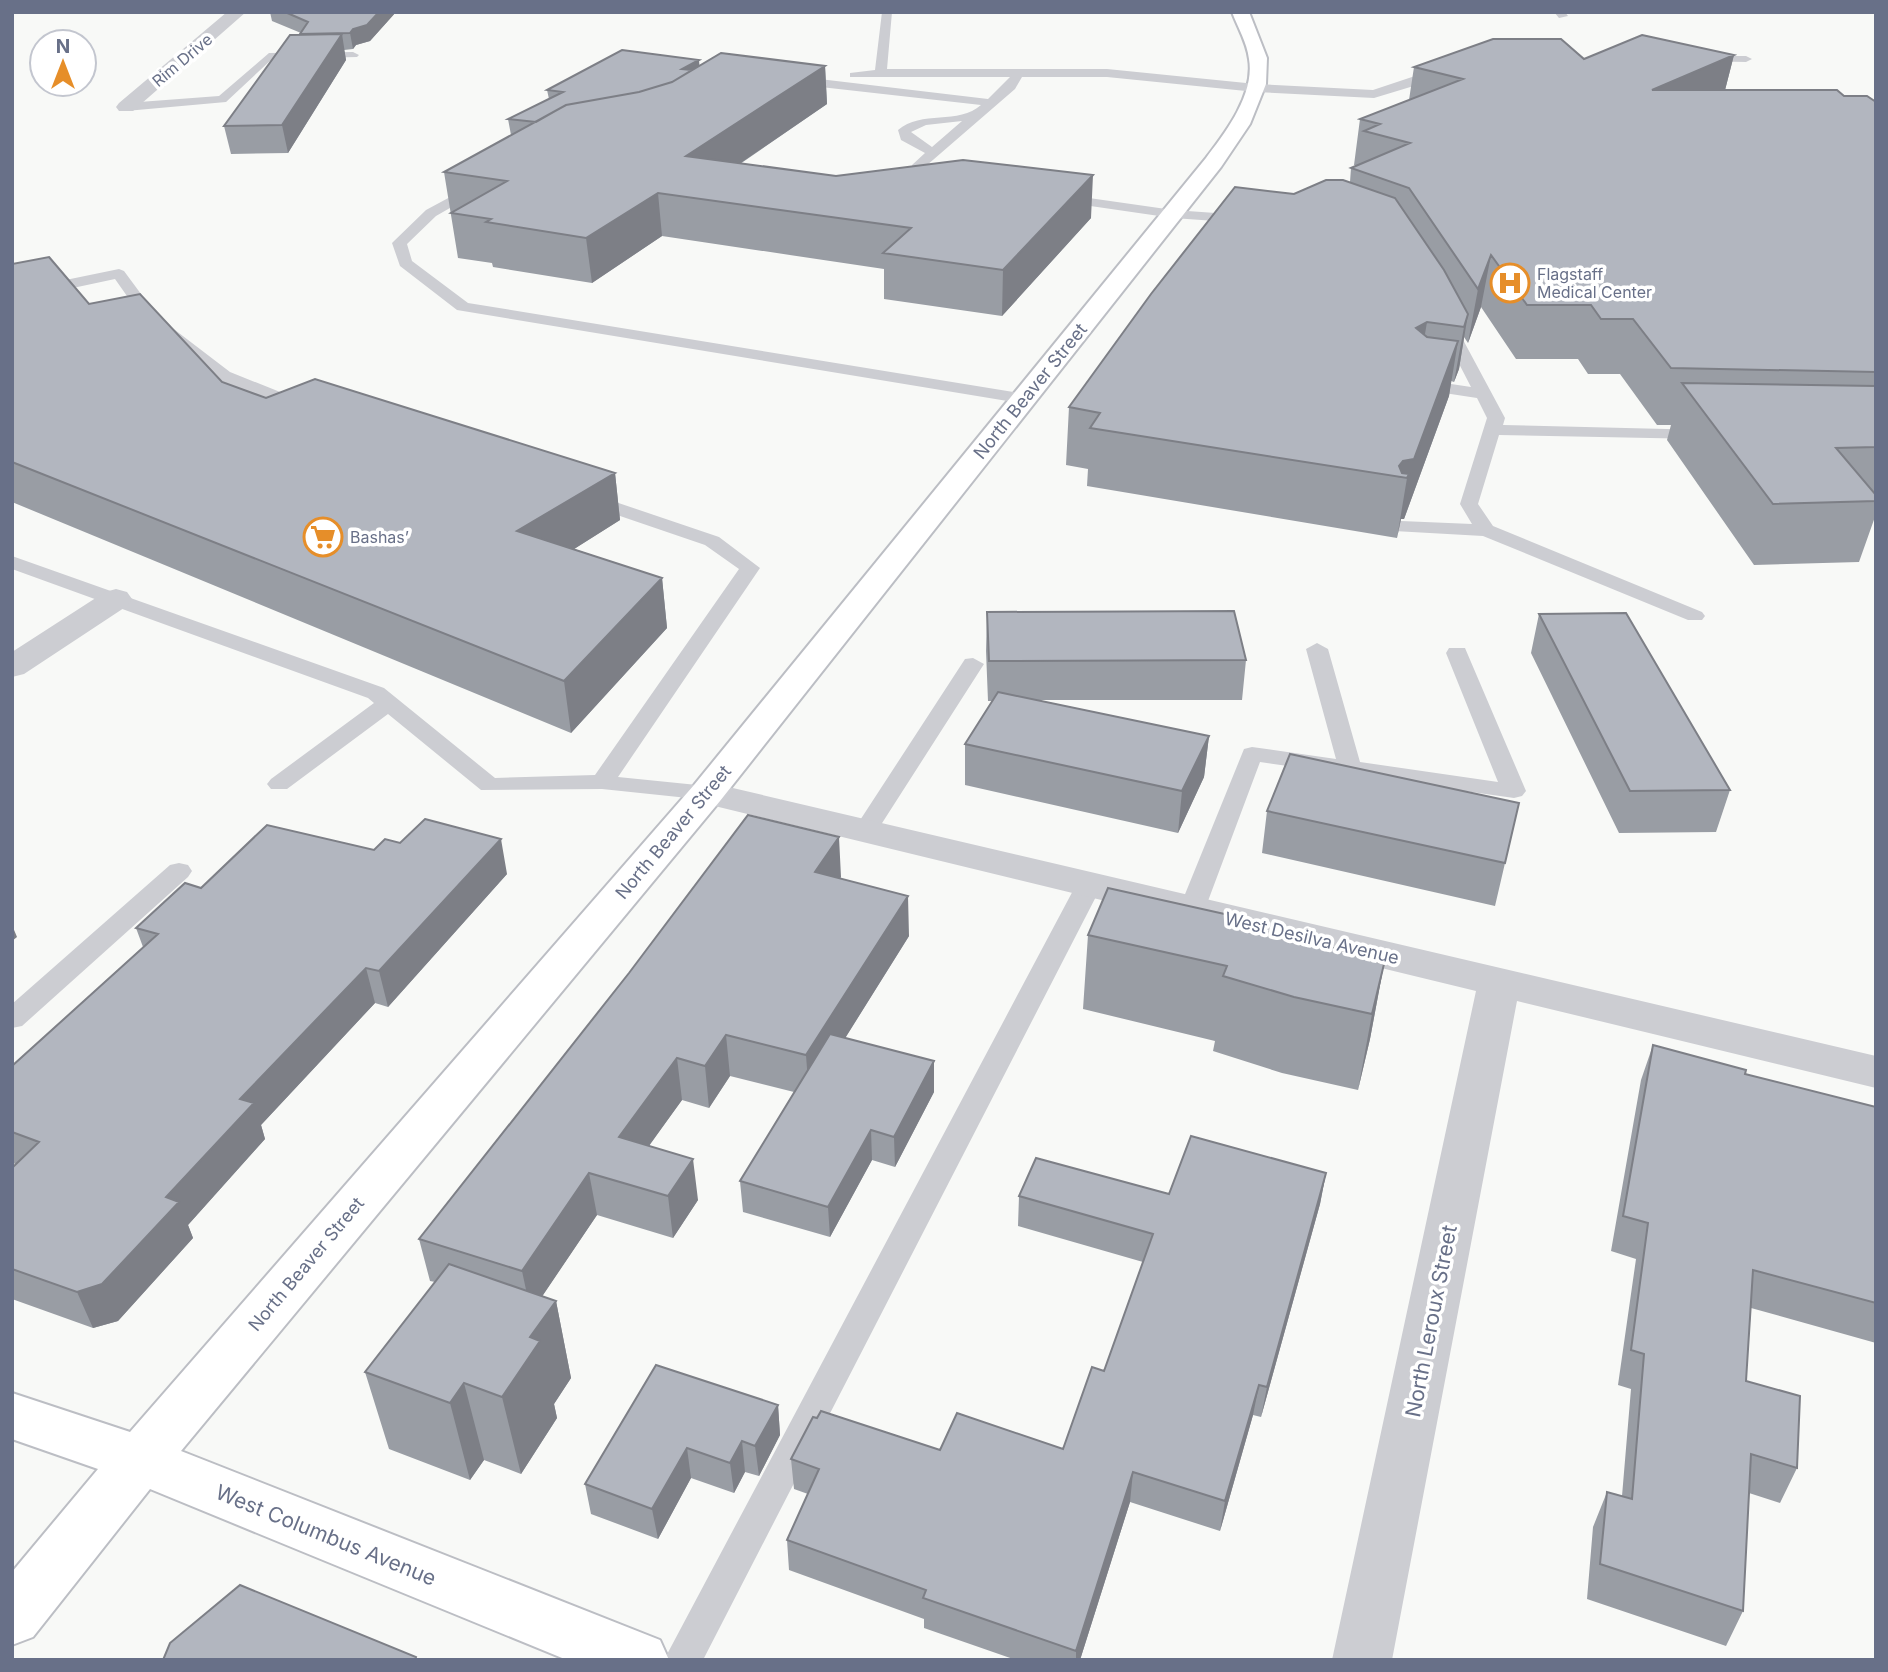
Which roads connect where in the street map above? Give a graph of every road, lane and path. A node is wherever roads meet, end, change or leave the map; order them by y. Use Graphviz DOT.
graph roads {
  1 [pos="238,12"];
  2 [pos="887,12"];
  3 [pos="1240,12"];
  4 [pos="353,55"];
  5 [pos="1691,59"];
  6 [pos="1746,59"];
  7 [pos="881,73"];
  8 [pos="1018,73"];
  9 [pos="1454,75"];
  10 [pos="783,79"];
  11 [pos="837,84"];
  12 [pos="1256,88"];
  13 [pos="992,103"];
  14 [pos="126,107"];
  15 [pos="976,116"];
  16 [pos="934,153"];
  17 [pos="489,180"];
  18 [pos="960,184"];
  19 [pos="1050,197"];
  20 [pos="1173,214"];
  21 [pos="1263,220"];
  22 [pos="12,296"];
  23 [pos="1438,311"];
  24 [pos="1418,384"];
  25 [pos="1483,394"];
  26 [pos="1025,398"];
  27 [pos="318,412"];
  28 [pos="1492,430"];
  29 [pos="1721,434"];
  30 [pos="568,492"];
  31 [pos="1401,527"];
  32 [pos="1486,530"];
  33 [pos="12,562"];
  34 [pos="116,599"];
  35 [pos="1695,616"];
  36 [pos="1317,649"];
  37 [pos="1457,653"];
  38 [pos="973,664"];
  39 [pos="12,667"];
  40 [pos="388,703"];
  41 [pos="1350,768"];
  42 [pos="602,782"];
  43 [pos="279,784"];
  44 [pos="707,793"];
  45 [pos="865,831"];
  46 [pos="179,871"];
  47 [pos="1090,884"];
  48 [pos="1192,909"];
  49 [pos="1499,982"];
  50 [pos="12,1019"];
  51 [pos="1876,1072"];
  52 [pos="12,1416"];
  53 [pos="140,1460"];
  54 [pos="12,1617"];
  55 [pos="639,1660"];
  56 [pos="683,1660"];
  57 [pos="1362,1660"];
  1 -- 14 [label="street, Rim Drive"];
  2 -- 7 [label="lane"];
  3 -- 12 [label="street, North Beaver Street"];
  4 -- 14 [label="lane"];
  5 -- 6 [label="lane"];
  7 -- 8 [label="lane"];
  7 -- 11 [label="lane"];
  8 -- 12 [label="lane"];
  8 -- 13 [label="lane"];
  9 -- 12 [label="lane"];
  10 -- 11 [label="lane"];
  11 -- 13 [label="lane"];
  12 -- 20 [label="street, North Beaver Street"];
  13 -- 15 [label="lane"];
  15 -- 16 [label="lane"];
  15 -- 16 [label="lane"];
  16 -- 18 [label="lane"];
  17 -- 26 [label="lane"];
  19 -- 20 [label="lane"];
  20 -- 21 [label="lane"];
  20 -- 26 [label="street, North Beaver Street"];
  22 -- 27 [label="lane"];
  23 -- 25 [label="lane"];
  24 -- 25 [label="lane"];
  25 -- 28 [label="lane"];
  26 -- 44 [label="street, North Beaver Street"];
  28 -- 29 [label="lane"];
  28 -- 32 [label="lane"];
  30 -- 42 [label="lane"];
  31 -- 32 [label="lane"];
  32 -- 35 [label="lane"];
  33 -- 34 [label="lane"];
  34 -- 39 [label="street"];
  34 -- 40 [label="lane"];
  36 -- 41 [label="lane"];
  37 -- 41 [label="lane"];
  38 -- 45 [label="lane"];
  40 -- 42 [label="lane"];
  40 -- 43 [label="lane"];
  41 -- 48 [label="lane"];
  42 -- 44 [label="lane"];
  44 -- 45 [label="street, West Desilva Avenue"];
  44 -- 53 [label="street, North Beaver Street"];
  45 -- 47 [label="street, West Desilva Avenue"];
  46 -- 50 [label="lane"];
  47 -- 48 [label="street, West Desilva Avenue"];
  47 -- 56 [label="lane"];
  48 -- 49 [label="street, West Desilva Avenue"];
  49 -- 51 [label="street, West Desilva Avenue"];
  49 -- 57 [label="street, North Leroux Street"];
  52 -- 53 [label="street, West Columbus Avenue"];
  53 -- 54 [label="street, North Beaver Street"];
  53 -- 55 [label="street, West Columbus Avenue"];
}
